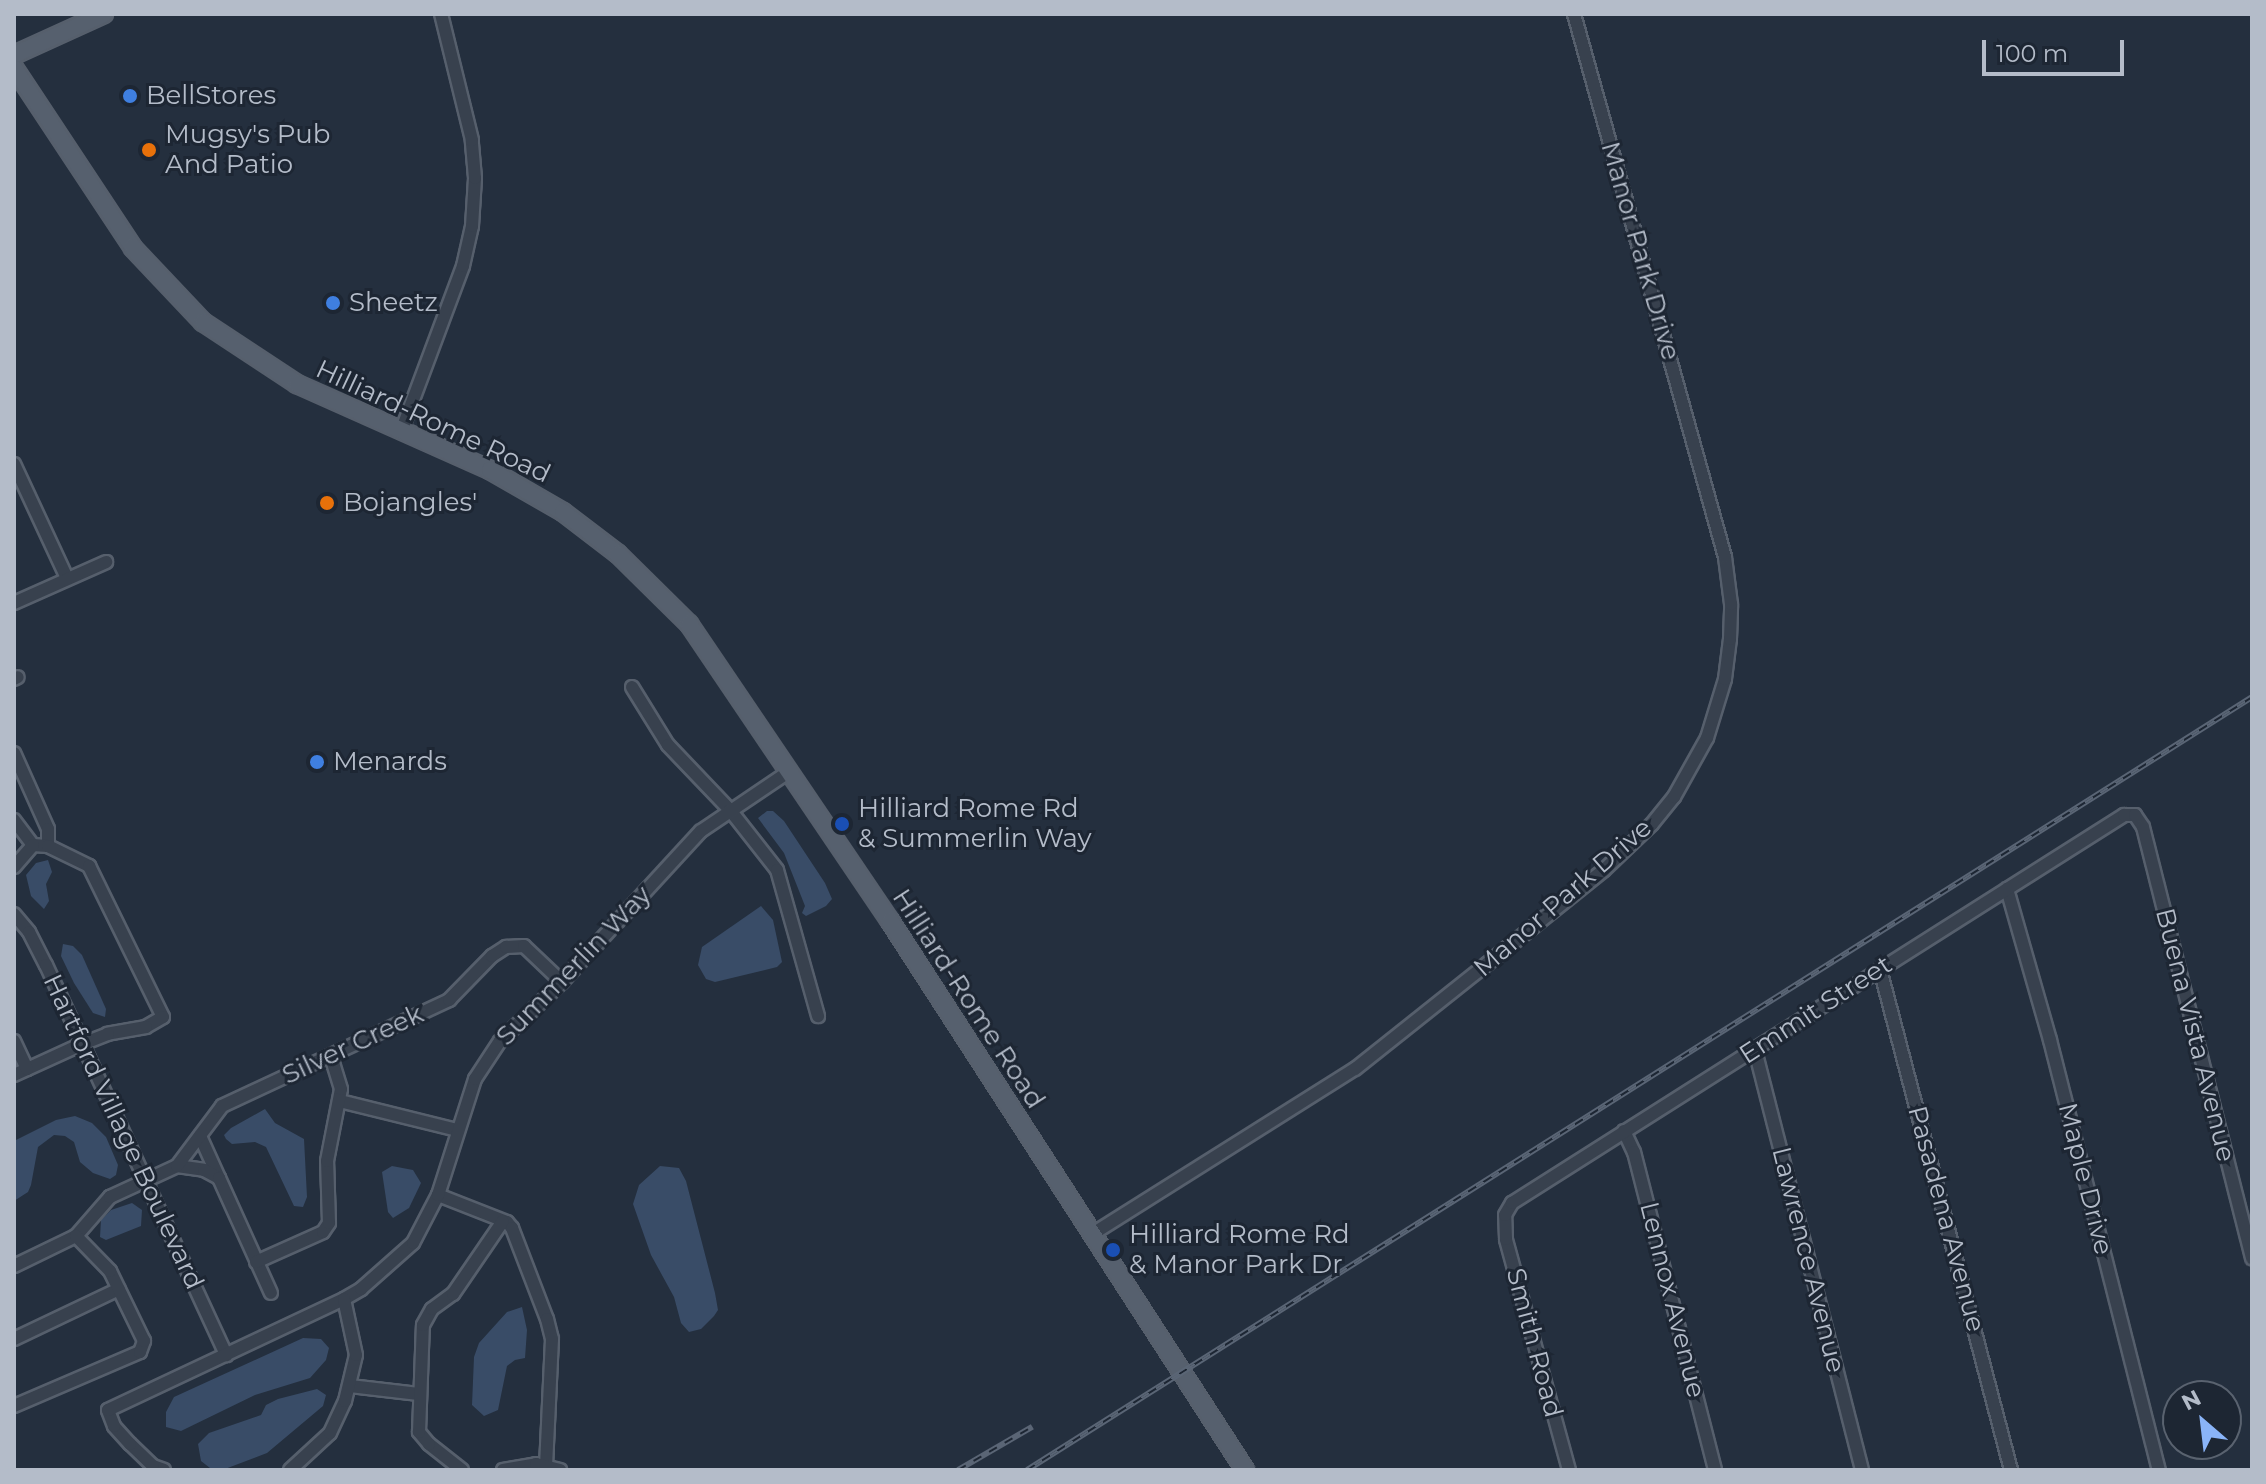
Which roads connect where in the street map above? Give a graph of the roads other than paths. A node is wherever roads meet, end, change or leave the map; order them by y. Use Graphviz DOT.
graph roads {
  1 [pos="104,14"];
  2 [pos="441,14"];
  3 [pos="1574,14"];
  4 [pos="14,55"];
  5 [pos="14,68"];
  6 [pos="401,432"];
  7 [pos="14,464"];
  8 [pos="106,562"];
  9 [pos="67,578"];
  10 [pos="14,603"];
  11 [pos="632,687"];
  12 [pos="14,753"];
  13 [pos="790,771"];
  14 [pos="730,810"];
  15 [pos="2135,815"];
  16 [pos="14,820"];
  17 [pos="33,845"];
  18 [pos="48,846"];
  19 [pos="14,867"];
  20 [pos="2007,889"];
  21 [pos="14,914"];
  22 [pos="1880,969"];
  23 [pos="562,982"];
  24 [pos="818,1016"];
  25 [pos="14,1041"];
  26 [pos="82,1044"];
  27 [pos="1755,1050"];
  28 [pos="331,1057"];
  29 [pos="27,1069"];
  30 [pos="14,1075"];
  31 [pos="340,1101"];
  32 [pos="457,1130"];
  33 [pos="1624,1131"];
  34 [pos="200,1136"];
  35 [pos="177,1166"];
  36 [pos="219,1178"];
  37 [pos="146,1181"];
  38 [pos="438,1195"];
  39 [pos="1505,1215"];
  40 [pos="503,1221"];
  41 [pos="1091,1235"];
  42 [pos="76,1236"];
  43 [pos="2252,1258"];
  44 [pos="256,1262"];
  45 [pos="14,1266"];
  46 [pos="119,1289"];
  47 [pos="271,1293"];
  48 [pos="344,1299"];
  49 [pos="14,1339"];
  50 [pos="226,1355"];
  51 [pos="350,1386"];
  52 [pos="419,1394"];
  53 [pos="14,1406"];
  54 [pos="546,1464"];
  55 [pos="156,1469"];
  56 [pos="290,1470"];
  57 [pos="462,1470"];
  58 [pos="503,1470"];
  59 [pos="560,1470"];
  60 [pos="1245,1470"];
  61 [pos="1569,1470"];
  62 [pos="1715,1470"];
  63 [pos="1862,1470"];
  64 [pos="2011,1470"];
  65 [pos="2159,1470"];
  1 -- 4 [label="main road"];
  2 -- 6 [label="street"];
  3 -- 41 [label="street, Manor Park Drive"];
  5 -- 6 [label="main road, Hilliard-Rome Road"];
  6 -- 13 [label="main road, Hilliard-Rome Road"];
  7 -- 9 [label="street"];
  8 -- 9 [label="street"];
  9 -- 10 [label="street"];
  11 -- 14 [label="street"];
  12 -- 18 [label="street"];
  13 -- 14 [label="street, Summerlin Way"];
  13 -- 41 [label="main road, Hilliard-Rome Road"];
  14 -- 23 [label="street, Summerlin Way"];
  14 -- 24 [label="street"];
  15 -- 20 [label="street, Emmit Street"];
  15 -- 43 [label="street, Buena Vista Avenue"];
  16 -- 17 [label="street"];
  17 -- 18 [label="street"];
  17 -- 19 [label="street"];
  18 -- 26 [label="street"];
  20 -- 22 [label="street, Emmit Street"];
  20 -- 65 [label="street, Maple Drive"];
  21 -- 26 [label="street, Hartford Village Boulevard"];
  22 -- 27 [label="street, Emmit Street"];
  22 -- 64 [label="street, Pasadena Avenue"];
  23 -- 28 [label="street, Silver Creek"];
  23 -- 32 [label="street, Summerlin Way"];
  25 -- 29 [label="street"];
  26 -- 29 [label="street"];
  26 -- 37 [label="street, Hartford Village Boulevard"];
  27 -- 33 [label="street, Emmit Street"];
  27 -- 63 [label="street, Lawrence Avenue"];
  28 -- 31 [label="street"];
  28 -- 34 [label="street, Silver Creek"];
  29 -- 30 [label="street"];
  31 -- 32 [label="street"];
  31 -- 44 [label="street"];
  32 -- 38 [label="street, Summerlin Way"];
  33 -- 39 [label="street, Emmit Street"];
  33 -- 62 [label="street, Lennox Avenue"];
  34 -- 35 [label="street, Silver Creek"];
  34 -- 36 [label="street"];
  35 -- 36 [label="street"];
  35 -- 37 [label="street, Silver Creek"];
  36 -- 44 [label="street"];
  37 -- 42 [label="street, Silver Creek"];
  37 -- 50 [label="street, Hartford Village Boulevard"];
  38 -- 40 [label="street"];
  38 -- 48 [label="street, Summerlin Way"];
  39 -- 61 [label="street, Smith Road"];
  40 -- 52 [label="street"];
  40 -- 54 [label="street"];
  41 -- 60 [label="main road, Hilliard-Rome Road"];
  42 -- 45 [label="street"];
  42 -- 46 [label="street"];
  44 -- 47 [label="street"];
  46 -- 49 [label="street"];
  46 -- 53 [label="street"];
  48 -- 50 [label="street, Summerlin Way"];
  48 -- 51 [label="street"];
  50 -- 55 [label="street, Summerlin Way"];
  51 -- 52 [label="street"];
  51 -- 56 [label="street"];
  52 -- 57 [label="street"];
  54 -- 58 [label="street"];
  54 -- 59 [label="street"];
}
